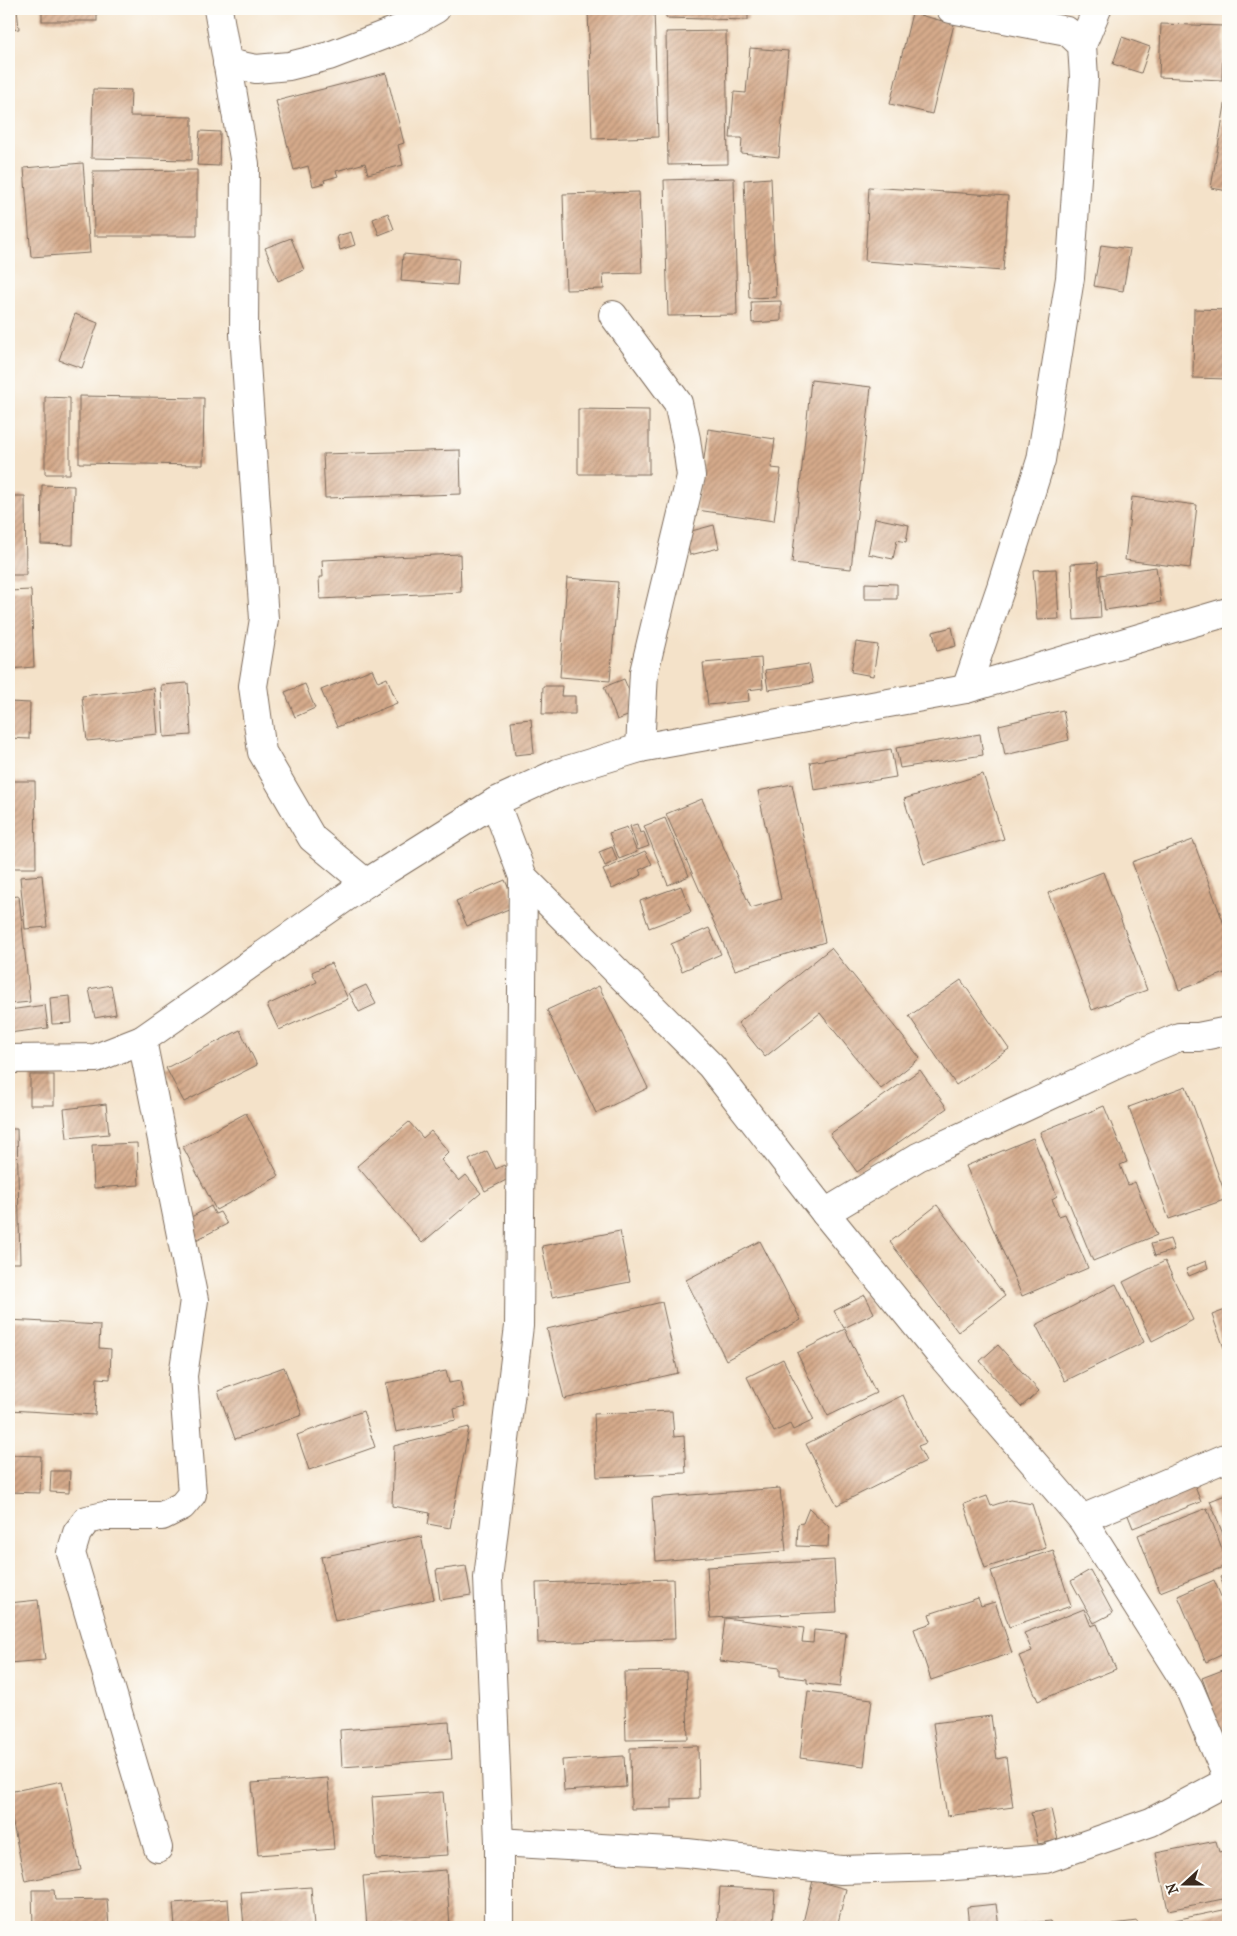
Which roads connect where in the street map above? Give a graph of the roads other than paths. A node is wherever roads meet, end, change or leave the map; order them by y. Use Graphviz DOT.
graph roads {
  1 [pos="218,9"];
  2 [pos="436,9"];
  3 [pos="951,9"];
  4 [pos="1097,9"];
  5 [pos="1082,45"];
  6 [pos="227,63"];
  7 [pos="613,315"];
  8 [pos="1228,612"];
  9 [pos="966,688"];
  10 [pos="640,748"];
  11 [pos="496,802"];
  12 [pos="523,877"];
  13 [pos="366,884"];
  14 [pos="1228,1030"];
  15 [pos="142,1040"];
  16 [pos="9,1059"];
  17 [pos="824,1213"];
  18 [pos="1228,1457"];
  19 [pos="1082,1519"];
  20 [pos="1228,1780"];
  21 [pos="499,1842"];
  22 [pos="158,1848"];
  23 [pos="499,1927"];
  1 -- 6 [label="street"];
  2 -- 6 [label="street"];
  3 -- 5 [label="street"];
  4 -- 5 [label="street"];
  5 -- 9 [label="street"];
  6 -- 13 [label="street"];
  7 -- 10 [label="street"];
  8 -- 9 [label="street"];
  9 -- 10 [label="street"];
  10 -- 11 [label="street"];
  11 -- 12 [label="street"];
  11 -- 13 [label="street"];
  12 -- 17 [label="street"];
  12 -- 21 [label="street"];
  13 -- 15 [label="street"];
  14 -- 17 [label="street"];
  15 -- 16 [label="street"];
  15 -- 22 [label="street"];
  17 -- 19 [label="street"];
  18 -- 19 [label="street"];
  19 -- 20 [label="street"];
  20 -- 21 [label="street"];
  21 -- 23 [label="street"];
}
